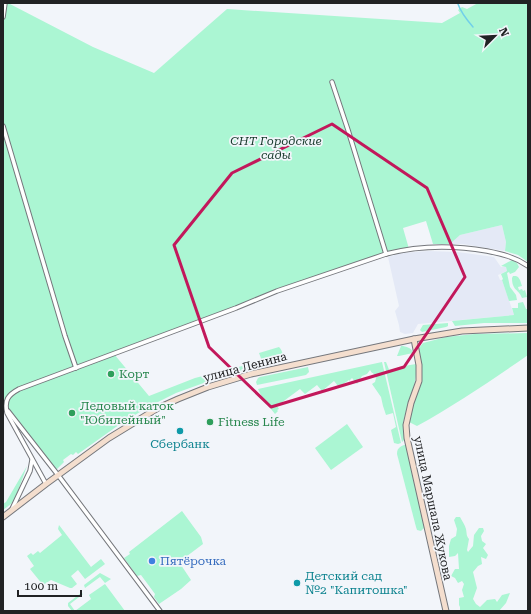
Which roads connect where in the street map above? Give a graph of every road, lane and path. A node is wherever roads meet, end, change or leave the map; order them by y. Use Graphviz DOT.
graph roads {
  1 [pos="5,3"];
  2 [pos="3,17"];
  3 [pos="332,82"];
  4 [pos="3,126"];
  5 [pos="386,254"];
  6 [pos="528,266"];
  7 [pos="528,328"];
  8 [pos="414,339"];
  9 [pos="76,368"];
  10 [pos="6,408"];
  11 [pos="32,458"];
  12 [pos="58,475"];
  13 [pos="46,484"];
  14 [pos="11,510"];
  15 [pos="3,517"];
  16 [pos="160,611"];
  17 [pos="446,611"];
  1 -- 2 [label="street"];
  3 -- 5 [label="street"];
  4 -- 9 [label="street"];
  5 -- 6 [label="street"];
  5 -- 9 [label="street"];
  7 -- 8 [label="main road, улица Ленина"];
  8 -- 12 [label="main road, улица Ленина"];
  8 -- 17 [label="main road, улица Маршала Жукова"];
  9 -- 10 [label="street"];
  10 -- 11 [label="street"];
  10 -- 12 [label="street"];
  11 -- 13 [label="street"];
  11 -- 14 [label="street"];
  12 -- 13 [label="main road, улица Ленина"];
  12 -- 16 [label="street"];
  13 -- 14 [label="main road, улица Ленина"];
  14 -- 15 [label="main road, улица Ленина"];
}
